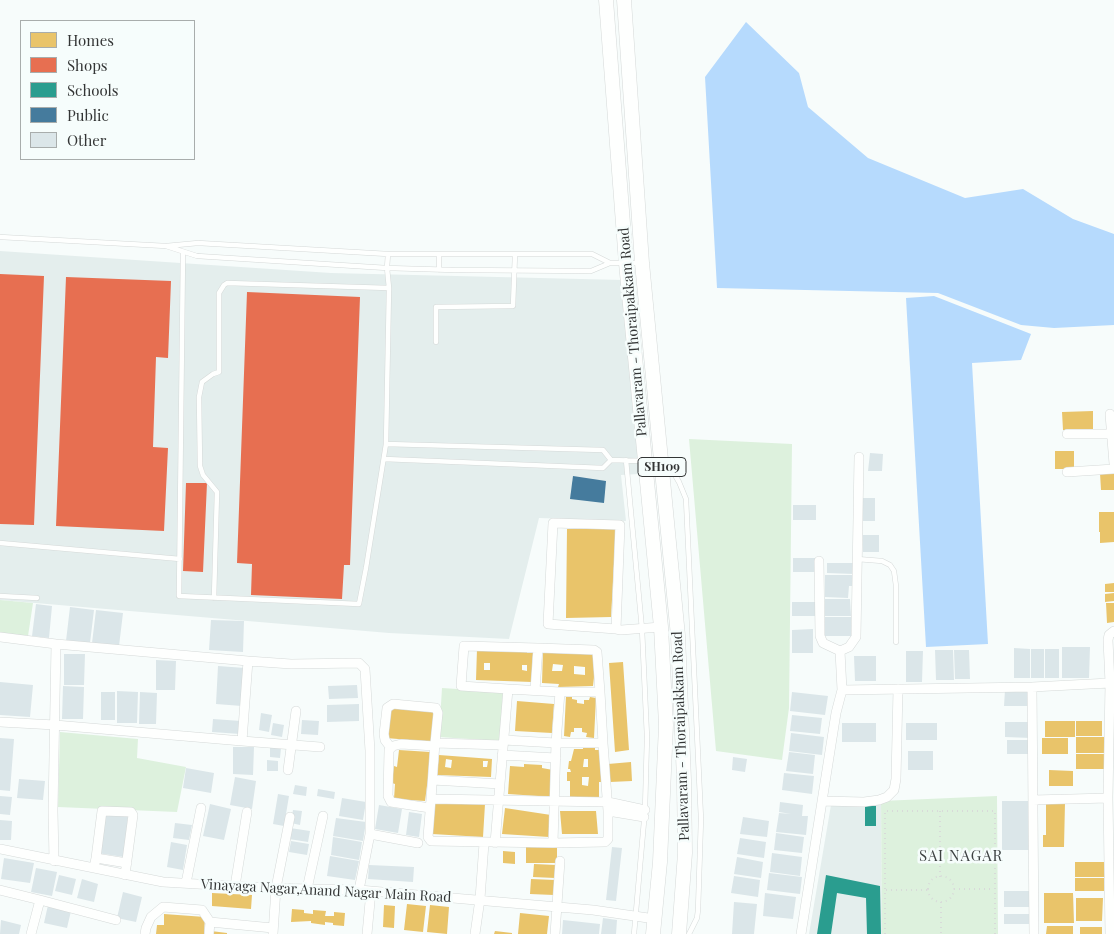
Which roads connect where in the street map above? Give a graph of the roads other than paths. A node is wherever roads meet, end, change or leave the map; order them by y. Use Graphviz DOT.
graph roads {
  1 [pos="606,0"];
  2 [pos="624,0"];
  3 [pos="0,237"];
  4 [pos="166,246"];
  5 [pos="183,252"];
  6 [pos="388,254"];
  7 [pos="439,254"];
  8 [pos="515,254"];
  9 [pos="610,263"];
  10 [pos="626,263"];
  11 [pos="642,263"];
  12 [pos="387,268"];
  13 [pos="439,270"];
  14 [pos="514,271"];
  15 [pos="389,288"];
  16 [pos="436,342"];
  17 [pos="1110,414"];
  18 [pos="1112,431"];
  19 [pos="1067,434"];
  20 [pos="386,444"];
  21 [pos="660,448"];
  22 [pos="859,457"];
  23 [pos="384,459"];
  24 [pos="611,460"];
  25 [pos="626,460"];
  26 [pos="644,461"];
  27 [pos="1114,464"];
  28 [pos="1114,469"];
  29 [pos="1067,472"];
  30 [pos="0,543"];
  31 [pos="180,559"];
  32 [pos="857,559"];
  33 [pos="819,561"];
  34 [pos="0,596"];
  35 [pos="37,598"];
  36 [pos="214,598"];
  37 [pos="661,627"];
  38 [pos="616,629"];
  39 [pos="642,629"];
  40 [pos="1114,631"];
  41 [pos="0,637"];
  42 [pos="896,642"];
  43 [pos="56,644"];
  44 [pos="538,648"];
  45 [pos="840,651"];
  46 [pos="248,660"];
  47 [pos="1112,683"];
  48 [pos="1032,687"];
  49 [pos="508,689"];
  50 [pos="898,689"];
  51 [pos="536,690"];
  52 [pos="842,690"];
  53 [pos="560,692"];
  54 [pos="600,692"];
  55 [pos="296,711"];
  56 [pos="0,722"];
  57 [pos="55,725"];
  58 [pos="242,741"];
  59 [pos="504,743"];
  60 [pos="556,743"];
  61 [pos="603,743"];
  62 [pos="435,744"];
  63 [pos="292,745"];
  64 [pos="320,746"];
  65 [pos="391,748"];
  66 [pos="502,755"];
  67 [pos="556,758"];
  68 [pos="288,770"];
  69 [pos="433,780"];
  70 [pos="500,784"];
  71 [pos="1108,798"];
  72 [pos="1033,800"];
  73 [pos="499,801"];
  74 [pos="555,801"];
  75 [pos="822,801"];
  76 [pos="431,804"];
  77 [pos="608,806"];
  78 [pos="201,808"];
  79 [pos="247,812"];
  80 [pos="645,814"];
  81 [pos="322,816"];
  82 [pos="290,817"];
  83 [pos="370,834"];
  84 [pos="496,843"];
  85 [pos="553,843"];
  86 [pos="418,844"];
  87 [pos="484,845"];
  88 [pos="0,849"];
  89 [pos="96,858"];
  90 [pos="54,861"];
  91 [pos="560,861"];
  92 [pos="127,863"];
  93 [pos="94,868"];
  94 [pos="125,875"];
  95 [pos="186,883"];
  96 [pos="235,886"];
  97 [pos="276,888"];
  98 [pos="308,889"];
  99 [pos="0,890"];
  100 [pos="359,890"];
  101 [pos="371,891"];
  102 [pos="40,900"];
  103 [pos="480,900"];
  104 [pos="558,908"];
  105 [pos="1112,912"];
  106 [pos="636,916"];
  107 [pos="655,919"];
  108 [pos="116,920"];
  109 [pos="210,922"];
  110 [pos="273,931"];
  111 [pos="30,934"];
  112 [pos="145,934"];
  113 [pos="209,934"];
  114 [pos="367,934"];
  115 [pos="475,934"];
  116 [pos="555,934"];
  117 [pos="634,934"];
  118 [pos="653,934"];
  119 [pos="679,934"];
  120 [pos="689,934"];
  121 [pos="801,934"];
  122 [pos="1034,934"];
  123 [pos="1110,934"];
  1 -- 10 [label="main road, Pallavaram - Thoraipakkam Road / SH109"];
  2 -- 11 [label="main road, Pallavaram - Thoraipakkam Road / SH109"];
  3 -- 4 [label="lane"];
  4 -- 5 [label="lane"];
  4 -- 6 [label="lane"];
  5 -- 12 [label="lane"];
  5 -- 31 [label="lane"];
  6 -- 7 [label="lane"];
  6 -- 12 [label="lane"];
  7 -- 8 [label="lane"];
  7 -- 13 [label="lane"];
  8 -- 9 [label="lane"];
  8 -- 14 [label="lane"];
  9 -- 10 [label="lane"];
  9 -- 14 [label="lane"];
  10 -- 11 [label="lane"];
  10 -- 26 [label="main road, Pallavaram - Thoraipakkam Road / SH109"];
  11 -- 21 [label="main road, Pallavaram - Thoraipakkam Road / SH109"];
  12 -- 13 [label="lane"];
  12 -- 15 [label="lane"];
  13 -- 14 [label="lane"];
  14 -- 16 [label="lane"];
  15 -- 20 [label="lane"];
  15 -- 36 [label="lane"];
  17 -- 18 [label="street"];
  18 -- 19 [label="street"];
  18 -- 27 [label="street"];
  20 -- 23 [label="lane"];
  20 -- 24 [label="lane"];
  21 -- 119 [label="main road, Pallavaram - Thoraipakkam Road / SH109"];
  21 -- 120 [label="lane"];
  22 -- 32 [label="street"];
  23 -- 24 [label="lane"];
  23 -- 36 [label="lane"];
  24 -- 25 [label="lane"];
  25 -- 26 [label="lane"];
  25 -- 39 [label="lane"];
  26 -- 37 [label="main road, Pallavaram - Thoraipakkam Road / SH109"];
  28 -- 29 [label="street"];
  30 -- 31 [label="lane"];
  31 -- 36 [label="lane"];
  32 -- 42 [label="lane"];
  32 -- 45 [label="street"];
  33 -- 45 [label="street"];
  34 -- 35 [label="lane"];
  37 -- 39 [label="street"];
  37 -- 107 [label="main road, Pallavaram - Thoraipakkam Road / SH109"];
  38 -- 38 [label="street"];
  38 -- 39 [label="street"];
  39 -- 80 [label="lane"];
  40 -- 47 [label="street"];
  41 -- 43 [label="street"];
  43 -- 46 [label="street"];
  43 -- 57 [label="street"];
  44 -- 49 [label="street"];
  44 -- 51 [label="street"];
  44 -- 54 [label="street"];
  45 -- 52 [label="street"];
  46 -- 58 [label="street"];
  46 -- 83 [label="street"];
  47 -- 48 [label="street"];
  47 -- 71 [label="street"];
  48 -- 50 [label="street"];
  48 -- 72 [label="street"];
  49 -- 51 [label="street"];
  49 -- 59 [label="street"];
  50 -- 52 [label="street"];
  50 -- 75 [label="street"];
  51 -- 53 [label="street"];
  52 -- 75 [label="street"];
  53 -- 54 [label="street"];
  53 -- 60 [label="street"];
  54 -- 61 [label="street"];
  55 -- 63 [label="street"];
  56 -- 57 [label="street"];
  57 -- 58 [label="street"];
  57 -- 90 [label="street"];
  58 -- 63 [label="street"];
  59 -- 60 [label="street"];
  59 -- 62 [label="street"];
  59 -- 66 [label="street"];
  60 -- 61 [label="street"];
  60 -- 67 [label="street"];
  61 -- 77 [label="street"];
  62 -- 65 [label="street"];
  62 -- 65 [label="street"];
  62 -- 69 [label="street"];
  63 -- 64 [label="street"];
  63 -- 68 [label="street"];
  65 -- 76 [label="street"];
  66 -- 67 [label="street"];
  66 -- 70 [label="street"];
  67 -- 74 [label="street"];
  69 -- 70 [label="street"];
  69 -- 76 [label="street"];
  70 -- 73 [label="street"];
  71 -- 72 [label="street"];
  71 -- 105 [label="street"];
  72 -- 122 [label="street"];
  73 -- 74 [label="street"];
  73 -- 76 [label="street"];
  73 -- 84 [label="street"];
  74 -- 77 [label="street"];
  74 -- 85 [label="street"];
  75 -- 121 [label="street"];
  76 -- 87 [label="street"];
  77 -- 80 [label="street"];
  77 -- 85 [label="street"];
  78 -- 95 [label="street"];
  79 -- 96 [label="street"];
  80 -- 106 [label="lane"];
  81 -- 98 [label="street"];
  82 -- 97 [label="street"];
  83 -- 86 [label="street"];
  83 -- 100 [label="street"];
  84 -- 85 [label="street"];
  84 -- 87 [label="street"];
  87 -- 103 [label="street"];
  88 -- 90 [label="street, Vinayaga Nagar,Anand Nagar Main Road"];
  89 -- 92 [label="street"];
  89 -- 92 [label="street"];
  89 -- 93 [label="street"];
  90 -- 93 [label="street, Vinayaga Nagar,Anand Nagar Main Road"];
  91 -- 104 [label="street"];
  92 -- 94 [label="street"];
  93 -- 94 [label="street, Vinayaga Nagar,Anand Nagar Main Road"];
  94 -- 95 [label="street, Vinayaga Nagar,Anand Nagar Main Road"];
  95 -- 96 [label="street, Vinayaga Nagar,Anand Nagar Main Road"];
  96 -- 97 [label="street, Vinayaga Nagar,Anand Nagar Main Road"];
  97 -- 98 [label="street, Vinayaga Nagar,Anand Nagar Main Road"];
  97 -- 110 [label="street"];
  98 -- 100 [label="street, Vinayaga Nagar,Anand Nagar Main Road"];
  99 -- 102 [label="street"];
  100 -- 101 [label="street, Vinayaga Nagar,Anand Nagar Main Road"];
  101 -- 103 [label="street, Vinayaga Nagar,Anand Nagar Main Road"];
  101 -- 114 [label="street"];
  102 -- 108 [label="street"];
  102 -- 111 [label="street"];
  103 -- 104 [label="street, Vinayaga Nagar,Anand Nagar Main Road"];
  103 -- 115 [label="street"];
  104 -- 106 [label="street, Vinayaga Nagar,Anand Nagar Main Road"];
  104 -- 116 [label="street"];
  105 -- 123 [label="street"];
  106 -- 107 [label="street, Vinayaga Nagar,Anand Nagar Main Road"];
  106 -- 117 [label="lane"];
  107 -- 118 [label="main road, Pallavaram - Thoraipakkam Road / SH109"];
  109 -- 110 [label="street"];
  109 -- 112 [label="street"];
  109 -- 113 [label="street"];
}
